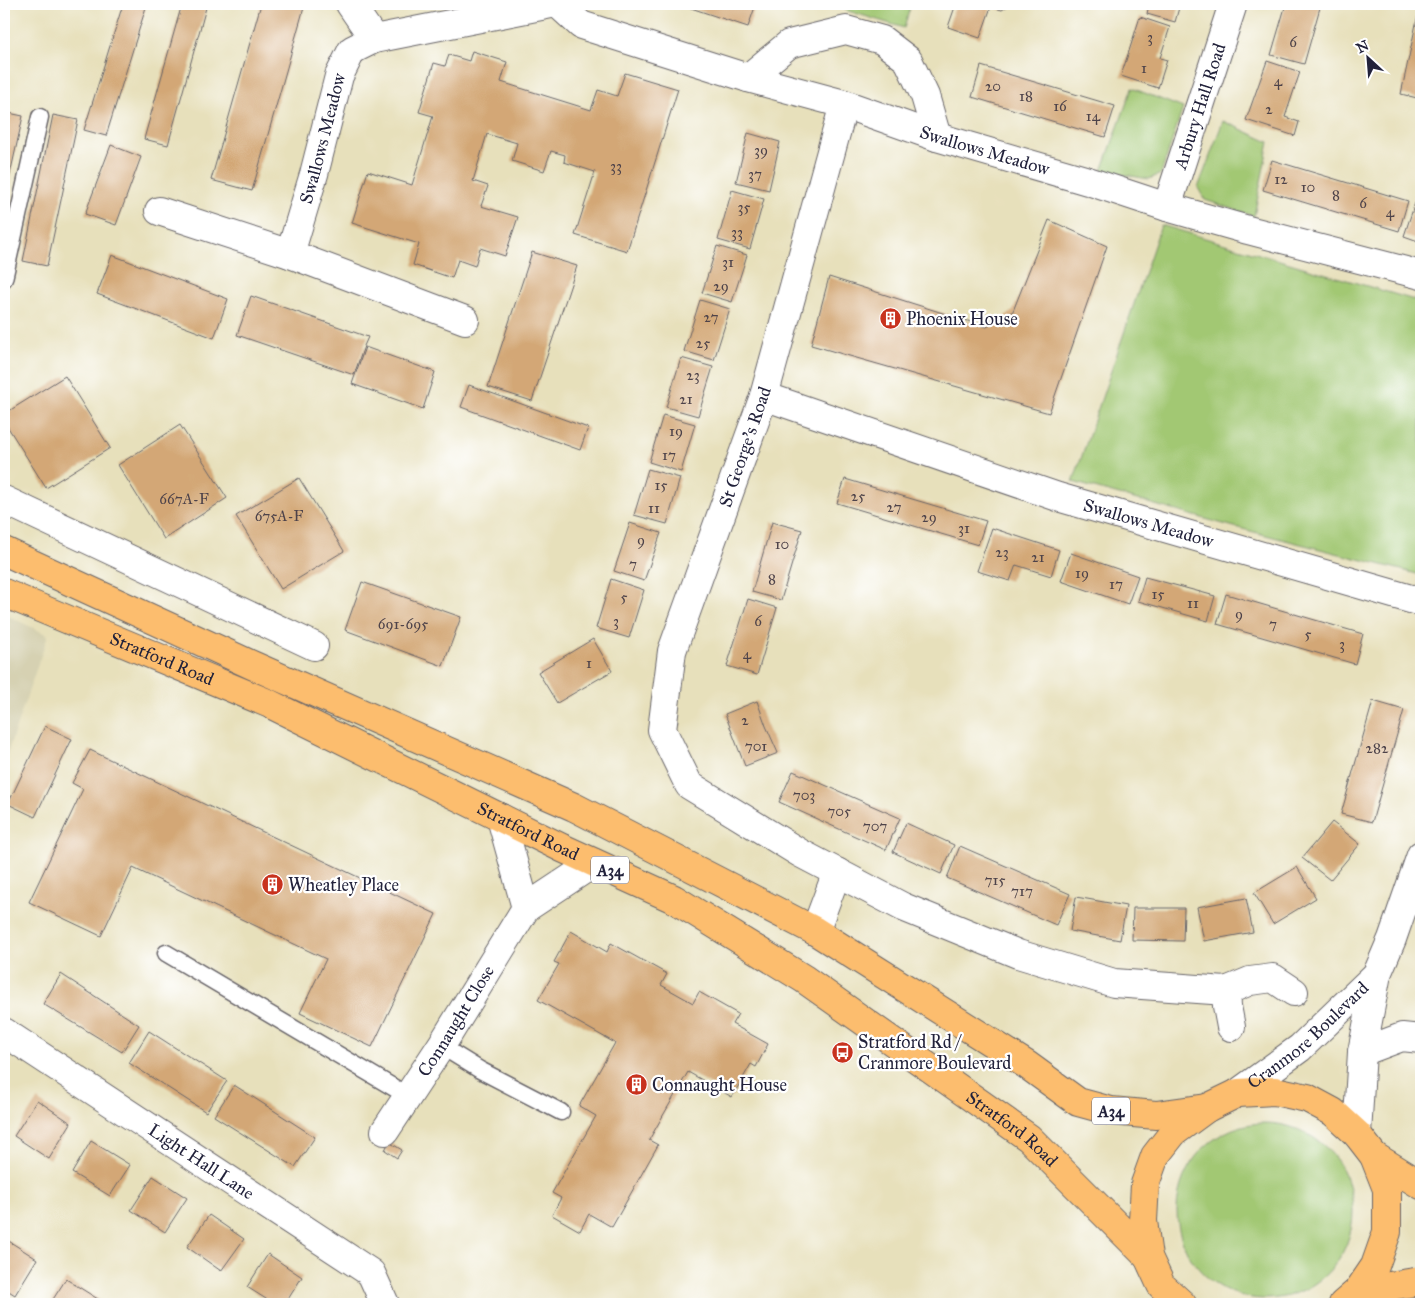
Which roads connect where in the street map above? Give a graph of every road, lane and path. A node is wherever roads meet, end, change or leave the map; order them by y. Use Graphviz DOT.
graph roads {
  1 [pos="350,4"];
  2 [pos="551,4"];
  3 [pos="558,4"];
  4 [pos="1233,4"];
  5 [pos="374,39"];
  6 [pos="748,78"];
  7 [pos="844,104"];
  8 [pos="40,117"];
  9 [pos="937,137"];
  10 [pos="1167,207"];
  11 [pos="159,211"];
  12 [pos="290,254"];
  13 [pos="1421,275"];
  14 [pos="4,279"];
  15 [pos="465,320"];
  16 [pos="764,396"];
  17 [pos="4,500"];
  18 [pos="4,551"];
  19 [pos="4,593"];
  20 [pos="1421,602"];
  21 [pos="314,646"];
  22 [pos="501,818"];
  23 [pos="1421,855"];
  24 [pos="594,863"];
  25 [pos="837,872"];
  26 [pos="526,908"];
  27 [pos="815,931"];
  28 [pos="166,953"];
  29 [pos="1377,974"];
  30 [pos="1226,991"];
  31 [pos="1294,992"];
  32 [pos="1231,1026"];
  33 [pos="4,1032"];
  34 [pos="1421,1039"];
  35 [pos="441,1046"];
  36 [pos="1362,1052"];
  37 [pos="1238,1093"];
  38 [pos="408,1096"];
  39 [pos="1207,1108"];
  40 [pos="561,1112"];
  41 [pos="385,1131"];
  42 [pos="1357,1134"];
  43 [pos="1374,1156"];
  44 [pos="1421,1185"];
  45 [pos="1148,1257"];
  46 [pos="1421,1281"];
  47 [pos="1350,1298"];
  48 [pos="385,1304"];
  49 [pos="1182,1304"];
  1 -- 5 [label="street"];
  2 -- 5 [label="street, Swallows Meadow"];
  3 -- 6 [label="street, Swallows Meadow"];
  4 -- 10 [label="street, Arbury Hall Road"];
  5 -- 12 [label="street, Swallows Meadow"];
  6 -- 7 [label="street, Swallows Meadow"];
  6 -- 9 [label="street"];
  7 -- 9 [label="street, Swallows Meadow"];
  7 -- 16 [label="street, St George's Road"];
  8 -- 14 [label="lane"];
  9 -- 10 [label="street, Swallows Meadow"];
  10 -- 13 [label="street, Swallows Meadow"];
  11 -- 12 [label="street"];
  12 -- 15 [label="street"];
  16 -- 20 [label="street, Swallows Meadow"];
  16 -- 25 [label="street, St George's Road"];
  17 -- 21 [label="street"];
  18 -- 27 [label="highway, Stratford Road / A34"];
  19 -- 22 [label="highway, Stratford Road / A34"];
  22 -- 24 [label="highway, Stratford Road / A34"];
  22 -- 26 [label="street"];
  23 -- 29 [label="street, Cranmore Boulevard"];
  24 -- 26 [label="street, Connaught Close"];
  24 -- 45 [label="highway, Stratford Road / A34"];
  25 -- 27 [label="street"];
  25 -- 30 [label="street"];
  26 -- 35 [label="street, Connaught Close"];
  27 -- 39 [label="highway, Stratford Road / A34"];
  28 -- 38 [label="lane"];
  29 -- 36 [label="street, Cranmore Boulevard"];
  29 -- 37 [label="street, Cranmore Boulevard"];
  30 -- 31 [label="street"];
  30 -- 32 [label="street"];
  33 -- 48 [label="street, Light Hall Lane"];
  34 -- 36 [label="street"];
  35 -- 38 [label="street, Connaught Close"];
  35 -- 40 [label="lane"];
  36 -- 42 [label="street, Cranmore Boulevard"];
  37 -- 39 [label="highway, A34"];
  37 -- 42 [label="highway, A34"];
  38 -- 41 [label="street, Connaught Close"];
  39 -- 45 [label="highway, A34"];
  42 -- 43 [label="highway, A34"];
  43 -- 44 [label="highway, A34"];
  43 -- 47 [label="highway, A34"];
  45 -- 49 [label="highway, A34"];
  46 -- 47 [label="highway, A34"];
}
